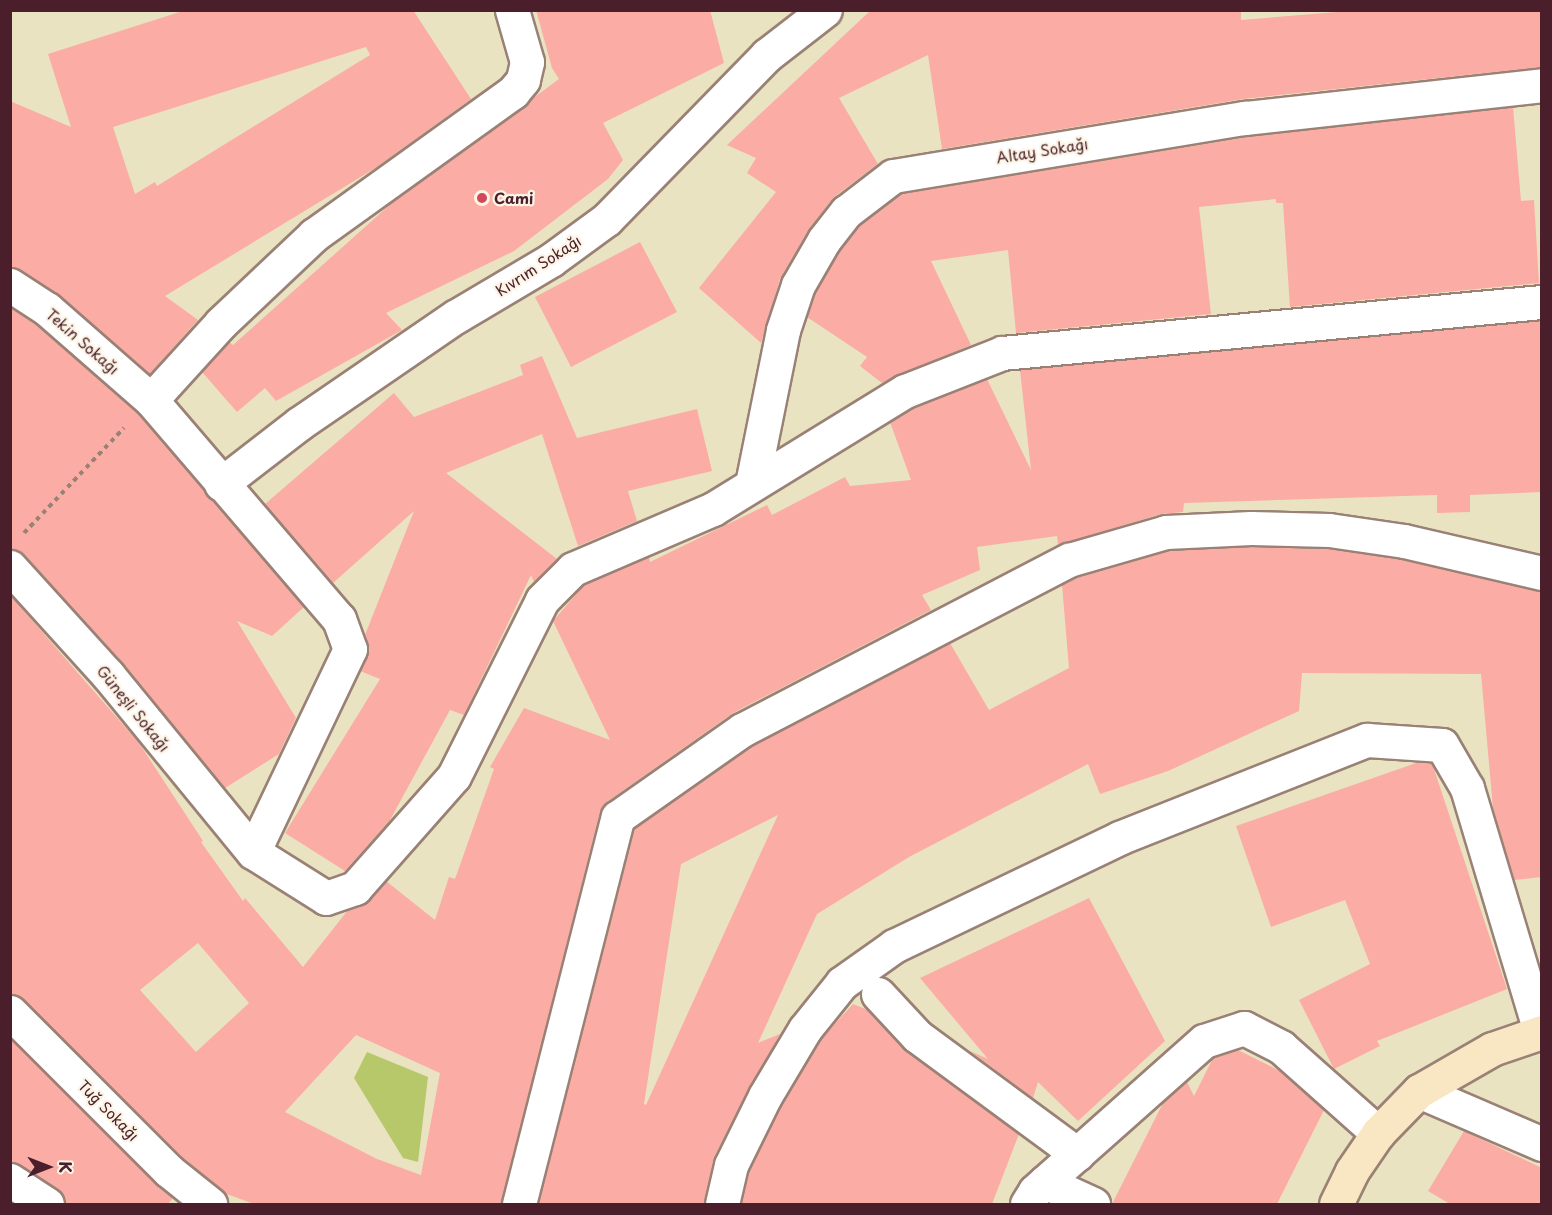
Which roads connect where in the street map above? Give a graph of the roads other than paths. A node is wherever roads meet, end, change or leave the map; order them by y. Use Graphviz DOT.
graph roads {
  1 [pos="512,10"];
  2 [pos="825,10"];
  3 [pos="1542,85"];
  4 [pos="10,285"];
  5 [pos="1542,302"];
  6 [pos="152,400"];
  7 [pos="221,484"];
  8 [pos="752,484"];
  9 [pos="15,553"];
  10 [pos="1542,573"];
  11 [pos="253,852"];
  12 [pos="878,994"];
  13 [pos="10,1012"];
  14 [pos="1541,1032"];
  15 [pos="1419,1091"];
  16 [pos="1378,1133"];
  17 [pos="1542,1144"];
  18 [pos="1077,1154"];
  19 [pos="10,1180"];
  20 [pos="1036,1193"];
  21 [pos="1340,1203"];
  22 [pos="47,1204"];
  23 [pos="210,1204"];
  24 [pos="519,1204"];
  25 [pos="722,1204"];
  26 [pos="1093,1204"];
  1 -- 6 [label="street"];
  2 -- 7 [label="street, Kıvrım Sokağı"];
  3 -- 8 [label="street, Altay Sokağı"];
  4 -- 6 [label="street, Tekin Sokağı"];
  5 -- 8 [label="street"];
  6 -- 7 [label="street, Tekin Sokağı"];
  7 -- 11 [label="street, Tekin Sokağı"];
  8 -- 11 [label="street, Güneşli Sokağı"];
  9 -- 11 [label="street, Güneşli Sokağı"];
  10 -- 24 [label="street"];
  12 -- 18 [label="street"];
  13 -- 23 [label="street, Tuğ Sokağı"];
  14 -- 15 [label="main road"];
  14 -- 25 [label="street"];
  15 -- 16 [label="main road"];
  15 -- 17 [label="street"];
  16 -- 18 [label="street"];
  16 -- 21 [label="main road"];
  18 -- 20 [label="street"];
  19 -- 22 [label="street"];
  20 -- 26 [label="street"];
}
